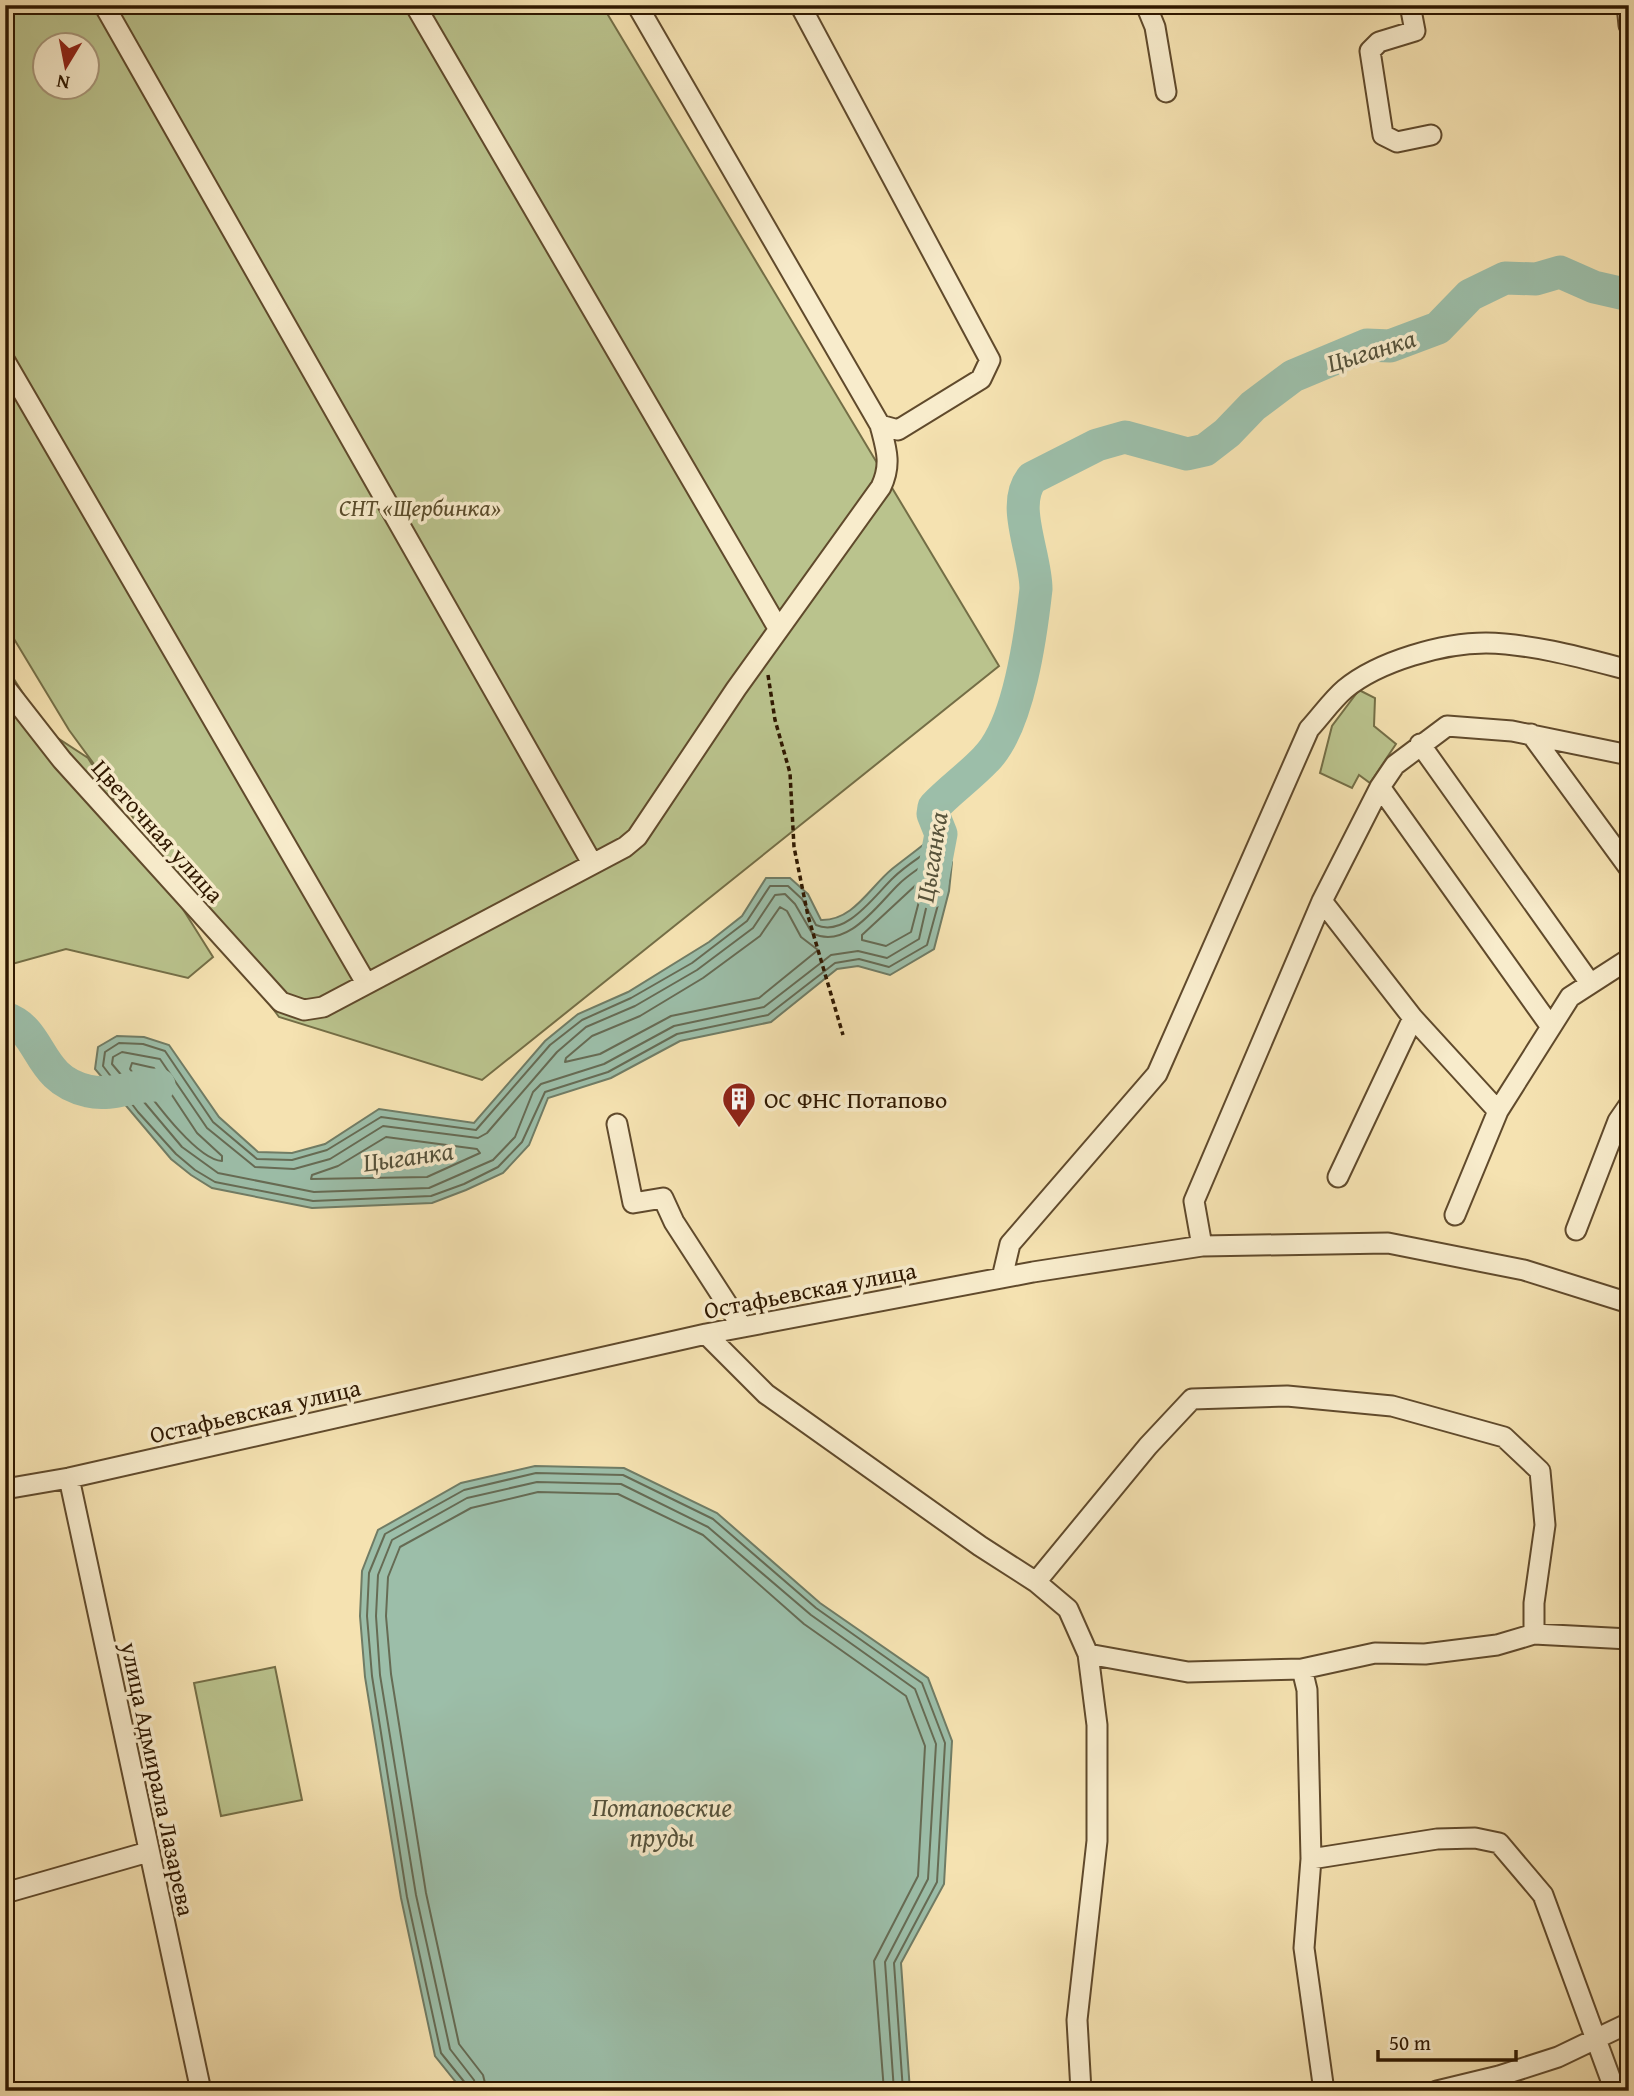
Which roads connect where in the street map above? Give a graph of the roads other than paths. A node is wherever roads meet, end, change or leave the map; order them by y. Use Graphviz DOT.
graph roads {
  1 [pos="104,5"];
  2 [pos="415,5"];
  3 [pos="636,5"];
  4 [pos="800,5"];
  5 [pos="1146,5"];
  6 [pos="1410,5"];
  7 [pos="1627,5"];
  8 [pos="1629,25"];
  9 [pos="1166,92"];
  10 [pos="1431,135"];
  11 [pos="5,361"];
  12 [pos="880,425"];
  13 [pos="778,628"];
  14 [pos="1629,670"];
  15 [pos="5,687"];
  16 [pos="1531,734"];
  17 [pos="1420,744"];
  18 [pos="1629,755"];
  19 [pos="1380,787"];
  20 [pos="592,863"];
  21 [pos="1629,868"];
  22 [pos="1322,901"];
  23 [pos="1629,959"];
  24 [pos="366,983"];
  25 [pos="1591,984"];
  26 [pos="1413,1018"];
  27 [pos="1551,1027"];
  28 [pos="1498,1111"];
  29 [pos="1625,1117"];
  30 [pos="617,1124"];
  31 [pos="1338,1177"];
  32 [pos="1455,1215"];
  33 [pos="1576,1230"];
  34 [pos="1202,1246"];
  35 [pos="1002,1278"];
  36 [pos="1629,1303"];
  37 [pos="742,1327"];
  38 [pos="706,1334"];
  39 [pos="69,1478"];
  40 [pos="5,1489"];
  41 [pos="1036,1582"];
  42 [pos="1534,1634"];
  43 [pos="1629,1639"];
  44 [pos="1088,1654"];
  45 [pos="1302,1670"];
  46 [pos="148,1852"];
  47 [pos="1311,1859"];
  48 [pos="5,1893"];
  49 [pos="1629,2023"];
  50 [pos="1596,2038"];
  51 [pos="201,2091"];
  52 [pos="1081,2091"];
  53 [pos="1324,2091"];
  54 [pos="1437,2091"];
  55 [pos="1615,2091"];
  1 -- 20 [label="street"];
  2 -- 13 [label="street"];
  3 -- 12 [label="street"];
  4 -- 12 [label="street"];
  5 -- 9 [label="street"];
  6 -- 10 [label="street"];
  7 -- 8 [label="street"];
  11 -- 24 [label="street"];
  12 -- 13 [label="street"];
  13 -- 20 [label="street"];
  14 -- 35 [label="street"];
  15 -- 24 [label="street, Цветочная улица"];
  16 -- 17 [label="street"];
  16 -- 18 [label="street"];
  16 -- 21 [label="street"];
  17 -- 19 [label="street"];
  17 -- 25 [label="street"];
  19 -- 22 [label="street"];
  19 -- 27 [label="street"];
  20 -- 24 [label="street"];
  22 -- 26 [label="street"];
  22 -- 34 [label="street"];
  23 -- 25 [label="street"];
  25 -- 27 [label="street"];
  26 -- 28 [label="street"];
  26 -- 31 [label="street"];
  27 -- 28 [label="street"];
  28 -- 32 [label="street"];
  29 -- 33 [label="street"];
  30 -- 37 [label="street"];
  34 -- 35 [label="street, Остафьевская улица"];
  34 -- 36 [label="street, Остафьевская улица"];
  35 -- 37 [label="street, Остафьевская улица"];
  37 -- 38 [label="street, Остафьевская улица"];
  38 -- 39 [label="street, Остафьевская улица"];
  38 -- 41 [label="street"];
  39 -- 40 [label="street, Остафьевская улица"];
  39 -- 46 [label="street, улица Адмирала Лазарева"];
  41 -- 42 [label="street"];
  41 -- 44 [label="street"];
  42 -- 43 [label="street"];
  42 -- 45 [label="street"];
  44 -- 45 [label="street"];
  44 -- 52 [label="street"];
  45 -- 47 [label="street"];
  46 -- 48 [label="street"];
  46 -- 51 [label="street, улица Адмирала Лазарева"];
  47 -- 50 [label="street"];
  47 -- 53 [label="street"];
  49 -- 50 [label="street"];
  50 -- 54 [label="street"];
  50 -- 55 [label="street"];
}
